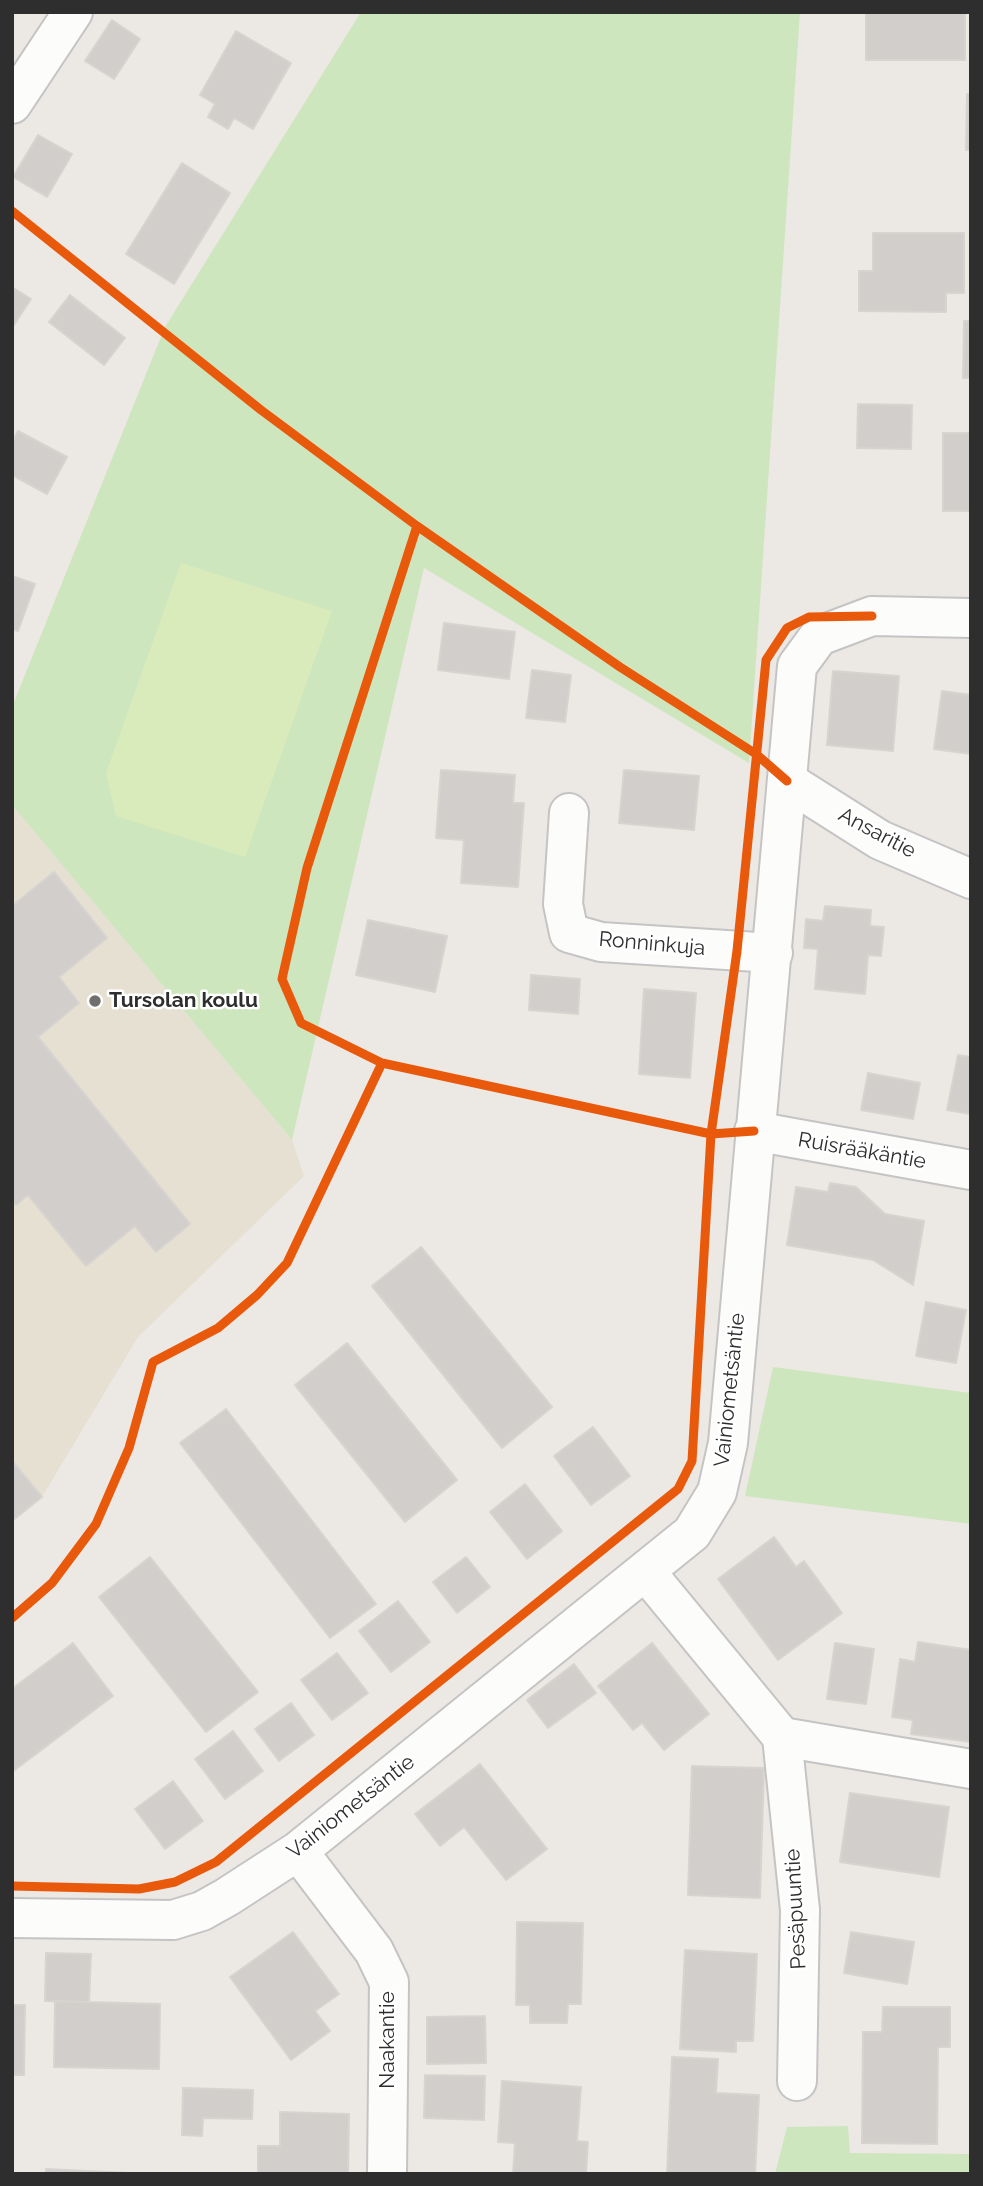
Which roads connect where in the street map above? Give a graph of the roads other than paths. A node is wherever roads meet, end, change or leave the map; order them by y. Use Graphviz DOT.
graph roads {
  1 [pos="73,12"];
  2 [pos="12,104"];
  3 [pos="971,618"];
  4 [pos="787,780"];
  5 [pos="569,813"];
  6 [pos="971,879"];
  7 [pos="772,953"];
  8 [pos="754,1131"];
  9 [pos="971,1170"];
  10 [pos="646,1572"];
  11 [pos="782,1737"];
  12 [pos="971,1769"];
  13 [pos="298,1851"];
  14 [pos="12,1918"];
  15 [pos="797,2081"];
  16 [pos="387,2174"];
  1 -- 2 [label="street"];
  3 -- 4 [label="street, Vainiometsäntie"];
  4 -- 6 [label="street, Ansaritie"];
  4 -- 7 [label="street, Vainiometsäntie"];
  5 -- 7 [label="street, Ronninkuja"];
  7 -- 8 [label="street, Vainiometsäntie"];
  8 -- 9 [label="street, Ruisrääkäntie"];
  8 -- 10 [label="street, Vainiometsäntie"];
  10 -- 11 [label="street"];
  10 -- 13 [label="street, Vainiometsäntie"];
  11 -- 12 [label="street"];
  11 -- 15 [label="street, Pesäpuuntie"];
  13 -- 14 [label="street, Vainiometsäntie"];
  13 -- 16 [label="street, Naakantie"];
}
